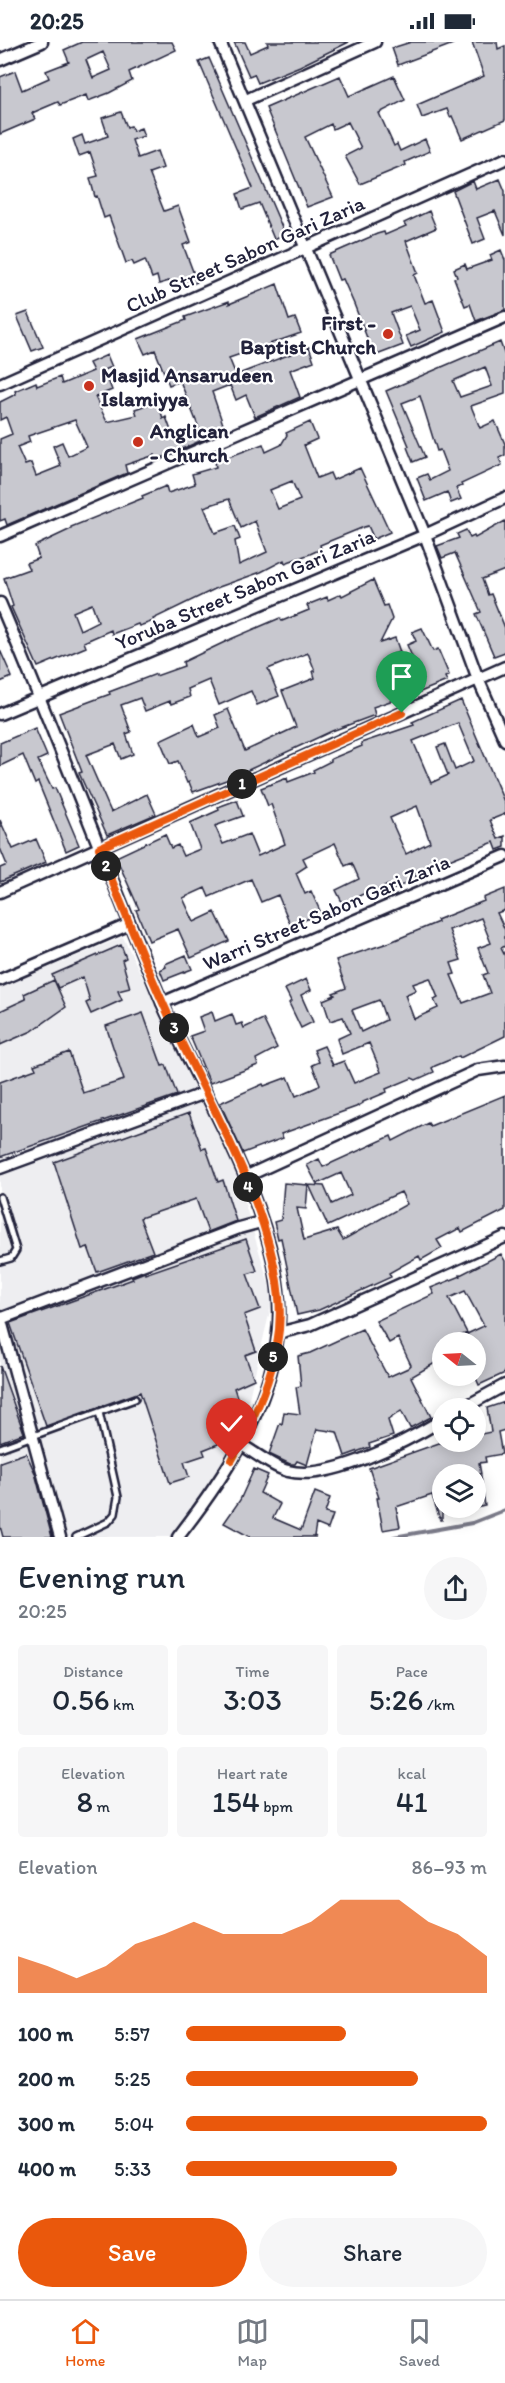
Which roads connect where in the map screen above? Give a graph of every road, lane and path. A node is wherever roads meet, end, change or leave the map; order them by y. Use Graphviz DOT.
graph roads {
  1 [pos="42,42"];
  2 [pos="220,42"];
  3 [pos="375,42"];
  4 [pos="0,60"];
  5 [pos="246,100"];
  6 [pos="505,159"];
  7 [pos="306,249"];
  8 [pos="505,317"];
  9 [pos="362,381"];
  10 [pos="0,384"];
  11 [pos="505,498"];
  12 [pos="425,535"];
  13 [pos="0,536"];
  14 [pos="0,603"];
  15 [pos="505,667"];
  16 [pos="478,679"];
  17 [pos="40,697"];
  18 [pos="0,714"];
  19 [pos="505,740"];
  20 [pos="99,848"];
  21 [pos="505,856"];
  22 [pos="0,892"];
  23 [pos="130,924"];
  24 [pos="0,980"];
  25 [pos="162,1003"];
  26 [pos="505,1066"];
  27 [pos="205,1093"];
  28 [pos="0,1168"];
  29 [pos="245,1177"];
  30 [pos="0,1197"];
  31 [pos="261,1222"];
  32 [pos="505,1237"];
  33 [pos="0,1261"];
  34 [pos="0,1318"];
  35 [pos="278,1333"];
  36 [pos="505,1385"];
  37 [pos="481,1398"];
  38 [pos="135,1399"];
  39 [pos="99,1412"];
  40 [pos="432,1426"];
  41 [pos="32,1437"];
  42 [pos="240,1444"];
  43 [pos="0,1448"];
  44 [pos="60,1537"];
  45 [pos="76,1537"];
  46 [pos="178,1537"];
  1 -- 4 [label="street"];
  2 -- 5 [label="street"];
  3 -- 5 [label="street"];
  5 -- 7 [label="street"];
  6 -- 7 [label="street, Club Street Sabon Gari Zaria"];
  7 -- 9 [label="street"];
  7 -- 10 [label="street, Club Street Sabon Gari Zaria"];
  8 -- 9 [label="street"];
  9 -- 12 [label="street"];
  9 -- 13 [label="street"];
  11 -- 12 [label="street, Yoruba Street Sabon Gari Zaria"];
  12 -- 16 [label="street"];
  12 -- 17 [label="street, Yoruba Street Sabon Gari Zaria"];
  14 -- 17 [label="street"];
  15 -- 16 [label="street"];
  16 -- 19 [label="street"];
  16 -- 20 [label="street"];
  17 -- 18 [label="street, Yoruba Street Sabon Gari Zaria"];
  17 -- 20 [label="street"];
  20 -- 22 [label="street"];
  20 -- 23 [label="street"];
  21 -- 25 [label="street, Warri Street Sabon Gari Zaria"];
  23 -- 24 [label="street"];
  23 -- 25 [label="street"];
  25 -- 27 [label="street"];
  26 -- 29 [label="street"];
  27 -- 28 [label="street"];
  27 -- 29 [label="street"];
  29 -- 31 [label="street"];
  30 -- 33 [label="lane"];
  31 -- 34 [label="street"];
  31 -- 35 [label="street"];
  32 -- 35 [label="street"];
  34 -- 41 [label="street"];
  35 -- 42 [label="street"];
  36 -- 37 [label="street"];
  38 -- 39 [label="lane"];
  39 -- 41 [label="lane"];
  39 -- 45 [label="lane"];
  40 -- 42 [label="street"];
  41 -- 43 [label="lane"];
  41 -- 44 [label="street"];
  42 -- 46 [label="street"];
}
